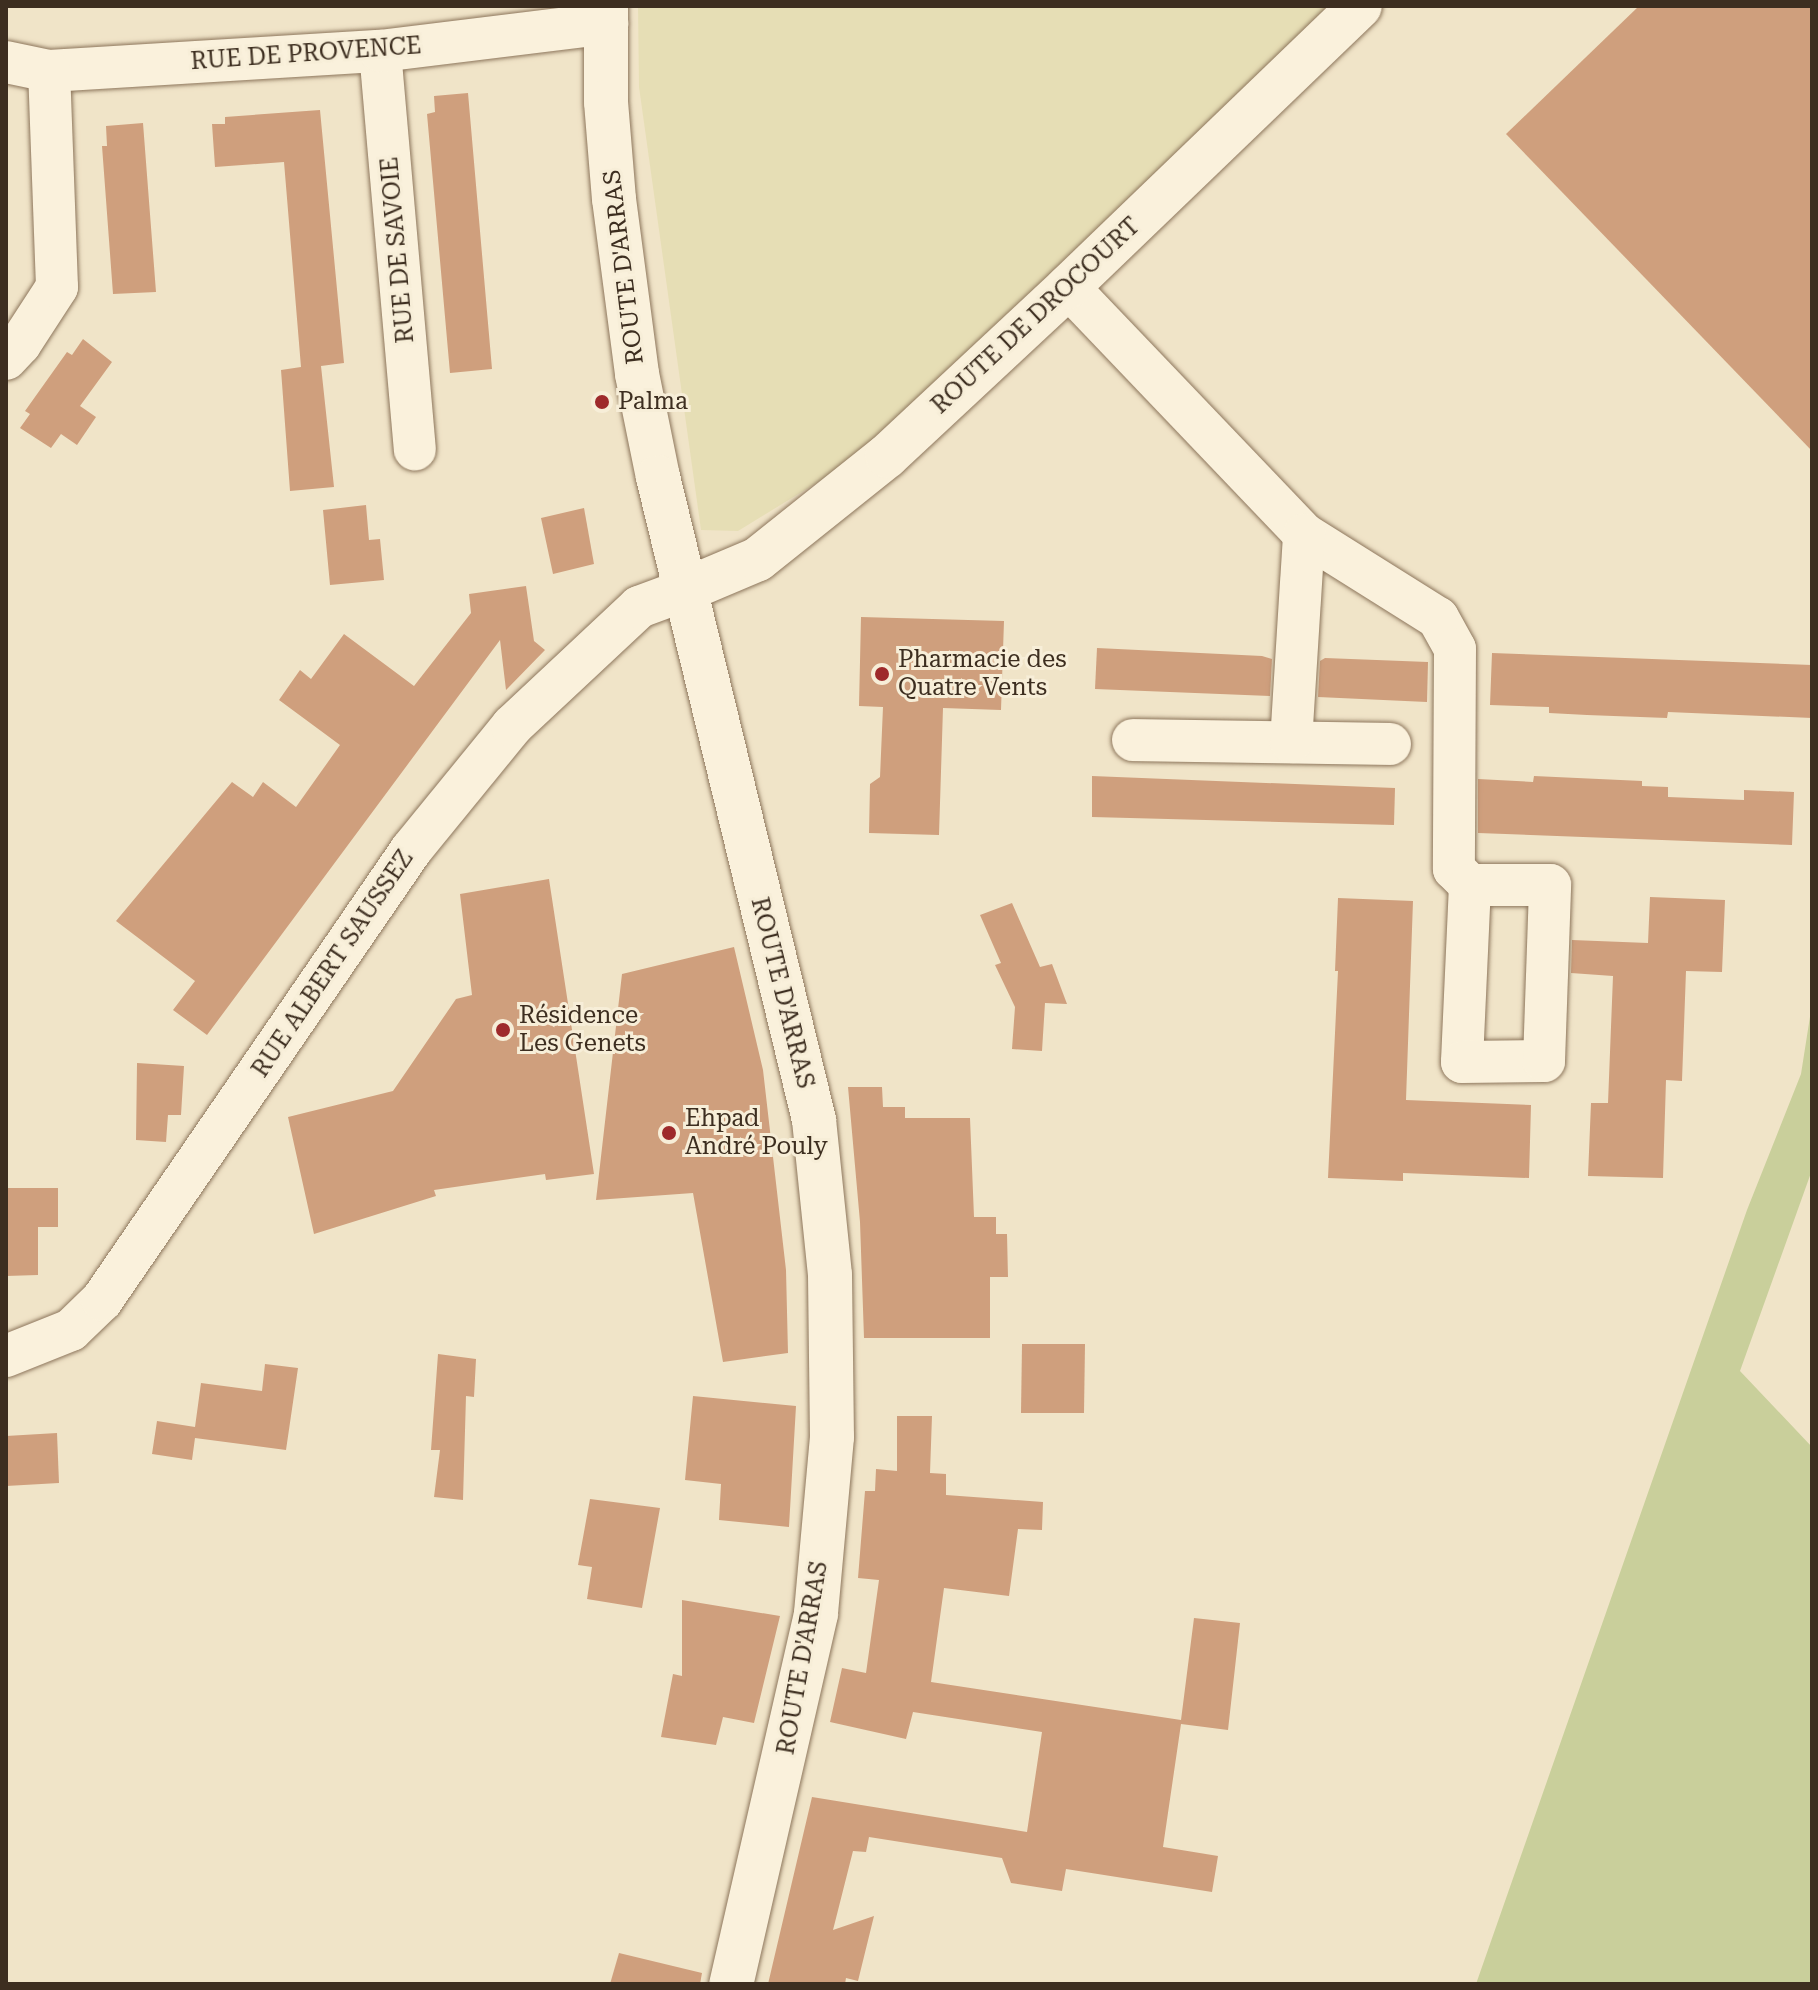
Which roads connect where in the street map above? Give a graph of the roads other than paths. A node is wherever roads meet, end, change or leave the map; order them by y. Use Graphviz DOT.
graph roads {
  1 [pos="1360,6"];
  2 [pos="606,14"];
  3 [pos="380,51"];
  4 [pos="6,62"];
  5 [pos="49,71"];
  6 [pos="1068,287"];
  7 [pos="6,359"];
  8 [pos="415,449"];
  9 [pos="1304,534"];
  10 [pos="685,590"];
  11 [pos="1133,740"];
  12 [pos="1291,742"];
  13 [pos="1390,744"];
  14 [pos="1470,885"];
  15 [pos="6,1356"];
  16 [pos="731,1984"];
  1 -- 6 [label="main road, ROUTE DE DROCOURT"];
  2 -- 3 [label="street, RUE DE PROVENCE"];
  2 -- 10 [label="main road, ROUTE D'ARRAS"];
  3 -- 5 [label="street, RUE DE PROVENCE"];
  3 -- 8 [label="street, RUE DE SAVOIE"];
  4 -- 5 [label="street, RUE DE PROVENCE"];
  5 -- 7 [label="street"];
  6 -- 9 [label="street"];
  6 -- 10 [label="main road, ROUTE DE DROCOURT"];
  9 -- 12 [label="street"];
  9 -- 14 [label="street"];
  10 -- 15 [label="street, RUE ALBERT SAUSSEZ"];
  10 -- 16 [label="main road, ROUTE D'ARRAS"];
  11 -- 12 [label="street"];
  12 -- 13 [label="street"];
}
